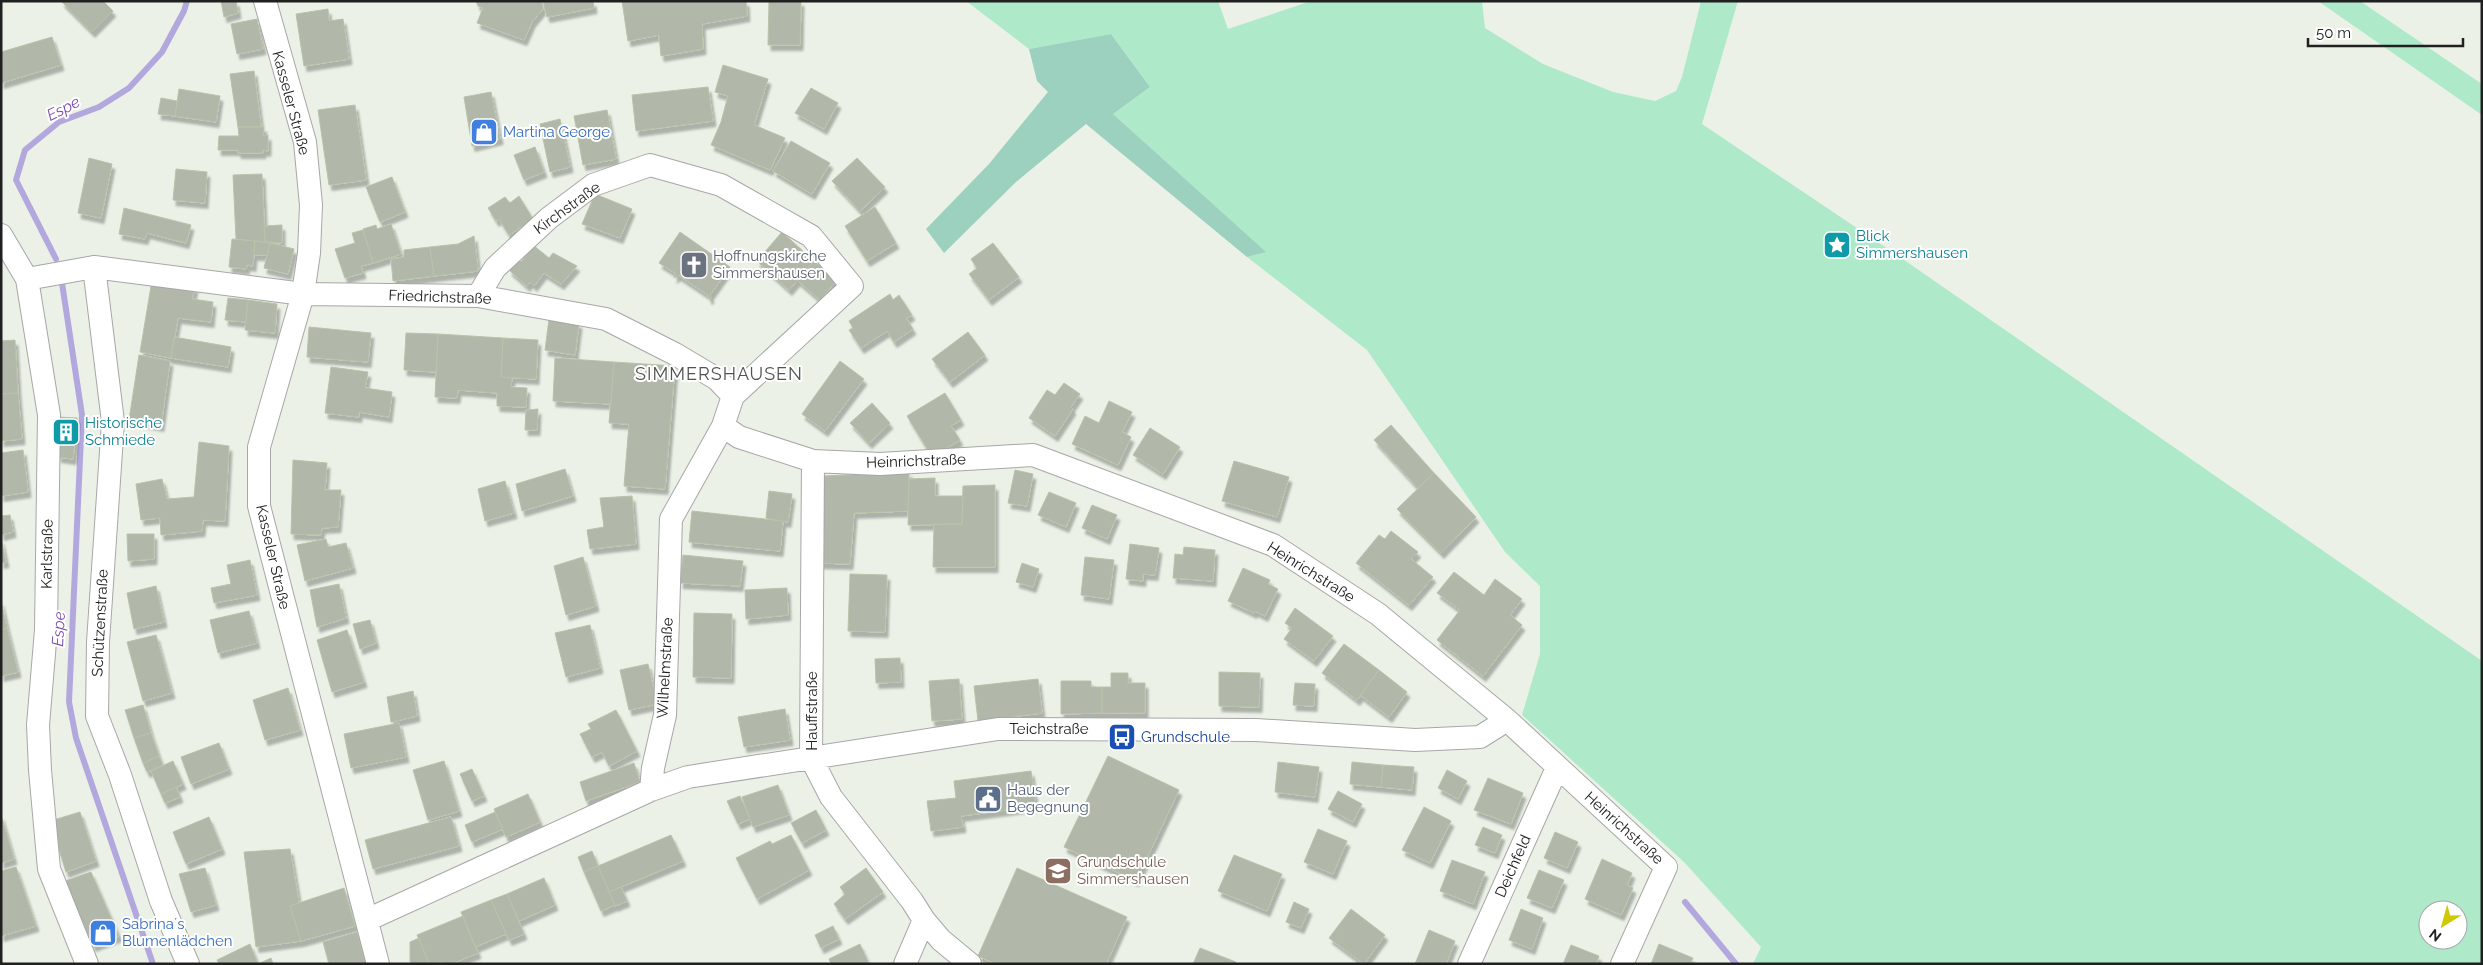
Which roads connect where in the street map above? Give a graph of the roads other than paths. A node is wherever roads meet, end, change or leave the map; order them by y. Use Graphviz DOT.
graph roads {
  1 [pos="264,1"];
  2 [pos="1,235"];
  3 [pos="94,267"];
  4 [pos="27,279"];
  5 [pos="303,294"];
  6 [pos="478,296"];
  7 [pos="733,396"];
  8 [pos="724,426"];
  9 [pos="813,461"];
  10 [pos="1507,720"];
  11 [pos="812,758"];
  12 [pos="1557,768"];
  13 [pos="651,790"];
  14 [pos="367,920"];
  15 [pos="924,920"];
  16 [pos="88,964"];
  17 [pos="188,964"];
  18 [pos="378,964"];
  19 [pos="905,964"];
  20 [pos="970,964"];
  21 [pos="1469,964"];
  22 [pos="1622,964"];
  1 -- 5 [label="street, Kasseler Straße"];
  2 -- 4 [label="street, Karlstraße"];
  3 -- 4 [label="street, Friedrichstraße"];
  3 -- 5 [label="street, Friedrichstraße"];
  3 -- 17 [label="street, Schützenstraße"];
  4 -- 16 [label="street, Karlstraße"];
  5 -- 6 [label="street, Friedrichstraße"];
  5 -- 14 [label="street, Kasseler Straße"];
  6 -- 7 [label="street, Friedrichstraße"];
  6 -- 7 [label="street, Kirchstraße"];
  7 -- 8 [label="street"];
  8 -- 9 [label="street"];
  8 -- 13 [label="street, Wilhelmstraße"];
  9 -- 10 [label="street, Heinrichstraße"];
  9 -- 11 [label="street, Hauffstraße"];
  10 -- 11 [label="street, Teichstraße"];
  10 -- 12 [label="street, Heinrichstraße"];
  11 -- 13 [label="street, Teichstraße"];
  11 -- 15 [label="street, Hauffstraße"];
  12 -- 21 [label="street, Deichfeld"];
  12 -- 22 [label="street, Heinrichstraße"];
  13 -- 14 [label="street"];
  14 -- 18 [label="street, Kasseler Straße"];
  15 -- 19 [label="street"];
  15 -- 20 [label="street, Hauffstraße"];
}
